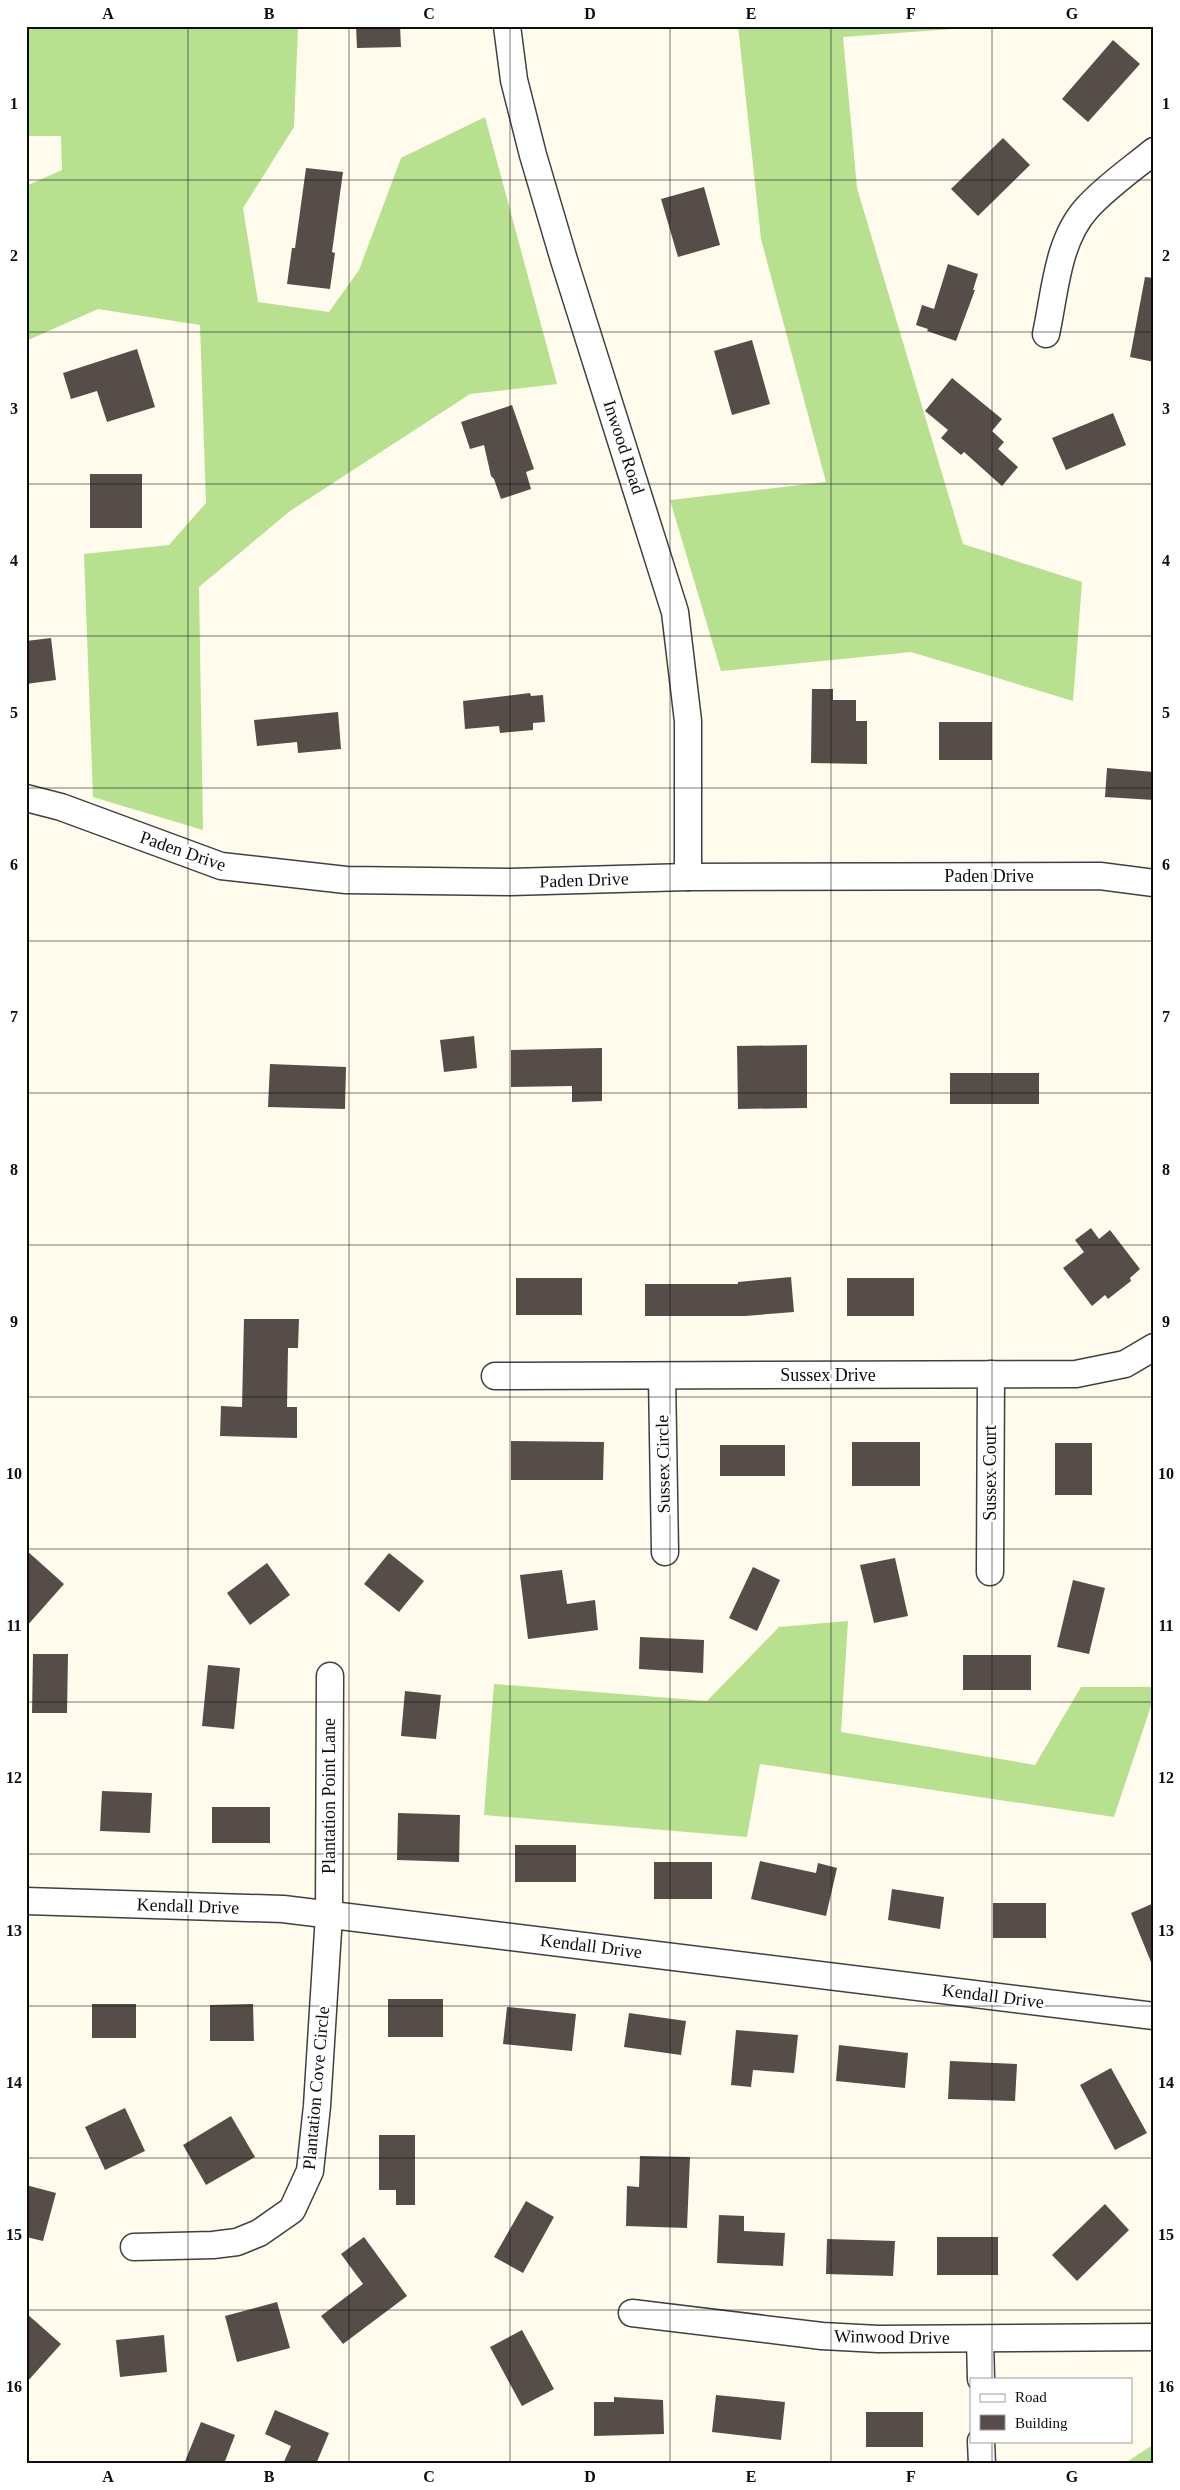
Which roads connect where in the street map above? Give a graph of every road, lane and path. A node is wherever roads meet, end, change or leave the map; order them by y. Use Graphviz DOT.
graph roads {
  1 [pos="507,26"];
  2 [pos="1154,151"];
  3 [pos="1046,334"];
  4 [pos="26,798"];
  5 [pos="688,877"];
  6 [pos="1154,883"];
  7 [pos="1154,1347"];
  8 [pos="991,1374"];
  9 [pos="496,1376"];
  10 [pos="662,1377"];
  11 [pos="665,1552"];
  12 [pos="990,1572"];
  13 [pos="330,1676"];
  14 [pos="26,1901"];
  15 [pos="328,1915"];
  16 [pos="1154,2016"];
  17 [pos="134,2247"];
  18 [pos="632,2314"];
  19 [pos="1154,2337"];
  20 [pos="980,2339"];
  21 [pos="981,2378"];
  22 [pos="981,2442"];
  23 [pos="982,2464"];
  1 -- 5 [label="street, Inwood Road"];
  2 -- 3 [label="street"];
  4 -- 5 [label="street, Paden Drive"];
  5 -- 6 [label="street, Paden Drive"];
  7 -- 8 [label="street, Sussex Drive"];
  8 -- 10 [label="street, Sussex Drive"];
  8 -- 12 [label="street, Sussex Court"];
  9 -- 10 [label="street, Sussex Drive"];
  10 -- 11 [label="street, Sussex Circle"];
  13 -- 15 [label="street, Plantation Point Lane"];
  14 -- 15 [label="street, Kendall Drive"];
  15 -- 16 [label="street, Kendall Drive"];
  15 -- 17 [label="street, Plantation Cove Circle"];
  18 -- 20 [label="street, Winwood Drive"];
  19 -- 20 [label="street, Winwood Drive"];
  20 -- 21 [label="street"];
  22 -- 23 [label="street"];
}
